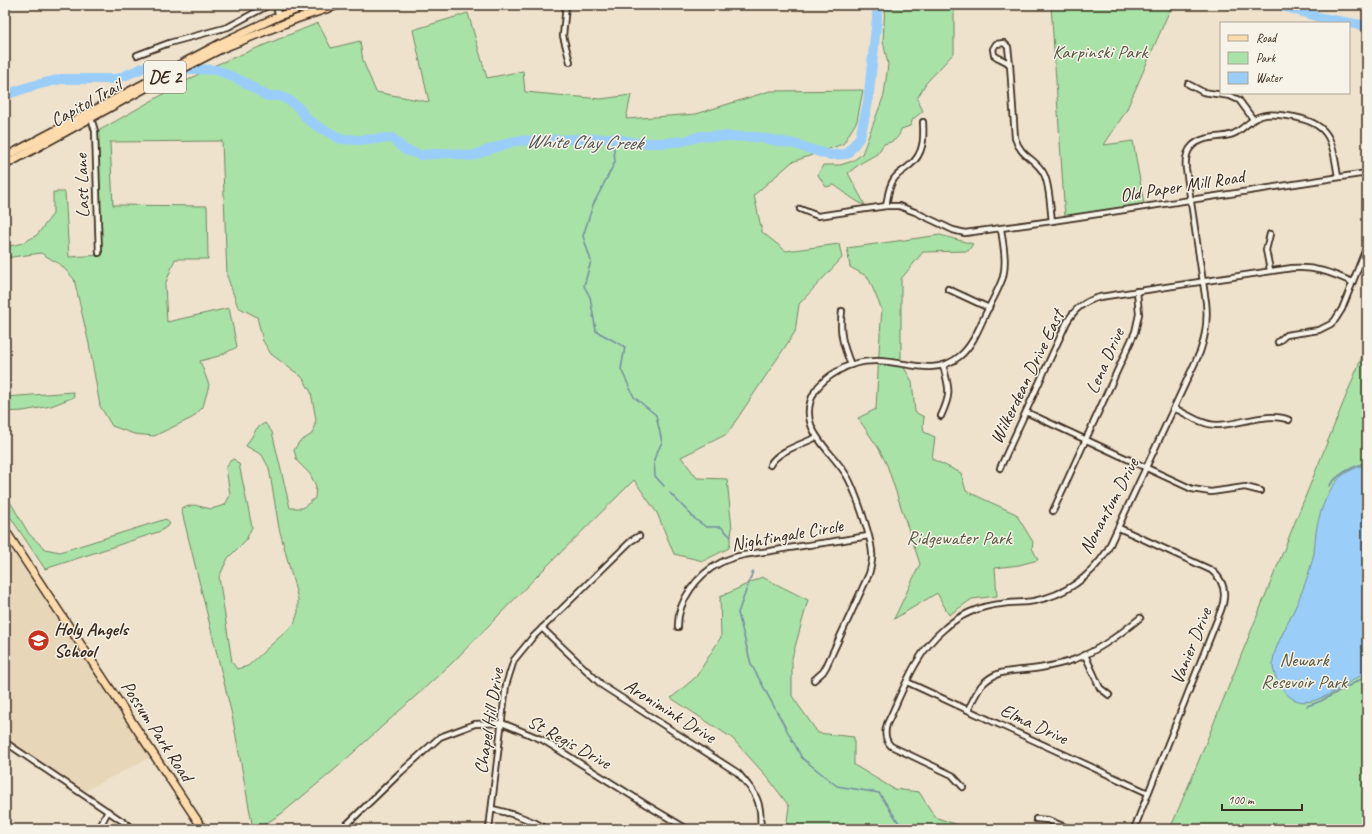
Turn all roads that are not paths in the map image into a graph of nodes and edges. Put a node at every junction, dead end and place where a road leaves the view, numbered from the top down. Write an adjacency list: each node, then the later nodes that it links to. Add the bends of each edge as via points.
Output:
1 (269, 5): 8 (street, via 228,27 169,43)
2 (275, 5): 6 (street)
3 (309, 5): 6 (main road, Capitol Trail / DE 2)
4 (338, 5): 7 (main road, Capitol Trail / DE 2)
5 (566, 5): 9 (street, via 563,36)
6 (279, 16): 7 (main road, Capitol Trail / DE 2)
7 (222, 45): 12 (main road, Capitol Trail / DE 2)
8 (137, 55)
9 (570, 62)
10 (1010, 65): 10 (street, via 1007,45 1002,42 996,44 993,49 994,55); 23 (street, via 1015,138 1019,149 1044,174)
11 (1188, 84): 14 (street, via 1203,92 1239,100)
12 (106, 107): 13 (main road, Capitol Trail / DE 2); 16 (main road, Capitol Trail / DE 2)
13 (91, 118): 17 (main road, Capitol Trail / DE 2); 27 (street, Last Lane, via 95,132)
14 (1253, 119): 19 (street, via 1272,114 1305,119 1317,125 1326,133 1332,144); 20 (street, Nonantum Drive, via 1230,135 1206,139 1191,148 1186,158)
15 (923, 122): 21 (street, via 924,138 920,153 912,164 894,179)
16 (5, 156)
17 (5, 165)
18 (1367, 173): 19 (street, Old Paper Mill Road)
19 (1338, 177): 20 (street, Old Paper Mill Road)
20 (1190, 200): 23 (street, Old Paper Mill Road); 29 (street, Nonantum Drive)
21 (886, 206): 22 (street, Old Paper Mill Road, via 818,216); 24 (street, Old Paper Mill Road, via 900,206 959,232)
22 (800, 209)
23 (1052, 221): 24 (street, Old Paper Mill Road)
24 (1001, 229): 33 (street, via 1005,259 1003,275)
25 (1270, 234): 28 (street, via 1266,250)
26 (1367, 246): 30 (street)
27 (99, 253)
28 (1270, 270): 29 (street, Wilkerdean Drive East); 30 (street, Wilkerdean Drive East, via 1312,268 1330,272)
29 (1203, 281): 32 (street, Wilkerdean Drive East); 38 (street, Nonantum Drive, via 1207,312 1205,336)
30 (1352, 282): 35 (street, via 1339,316 1331,324 1319,330 1286,335)
31 (948, 289): 33 (street)
32 (1137, 291): 39 (street, Wilkerdean Drive East, via 1093,299 1075,310 1067,322); 43 (street, Lena Drive, via 1137,326)
33 (988, 308): 37 (street, via 976,336 967,349 956,360)
34 (842, 311): 36 (street, via 841,338)
35 (1278, 342)
36 (850, 365): 37 (street, via 876,360 923,367); 42 (street, via 821,384 812,398 809,419)
37 (943, 365): 40 (street, via 949,393)
38 (1174, 408): 41 (street, via 1216,425 1276,416); 46 (street, Nonantum Drive)
39 (1026, 412): 43 (street); 45 (street, Wilkerdean Drive East)
40 (941, 416)
41 (1290, 420)
42 (817, 437): 44 (street, via 779,455); 52 (street, via 848,478)
43 (1086, 440): 46 (street); 48 (street, Lena Drive)
44 (770, 465)
45 (1000, 468)
46 (1146, 468): 47 (street, via 1199,491 1211,492 1246,487); 49 (street, Nonantum Drive)
47 (1261, 491)
48 (1053, 511)
49 (1119, 528): 58 (street, Nonantum Drive, via 1102,559 1086,576 1069,588 1042,599 986,606 967,613 951,623 923,650); 64 (street, Vanier Drive, via 1211,570 1222,582 1224,592 1224,604)
50 (5, 530): 70 (main road, Possum Park Road)
51 (639, 536): 55 (street, Chapel Hill Drive)
52 (868, 536): 54 (street, Nightingale Circle, via 747,555 720,563 707,572 691,590 681,606); 57 (street, via 872,560 869,574 823,672)
53 (1140, 618): 56 (street, via 1118,635)
54 (678, 627)
55 (542, 628): 61 (street, Chapel Hill Drive, via 514,660 506,685); 75 (street, Aronimink Drive, via 603,686 738,773 753,790 759,804)
56 (1084, 655): 59 (street, via 1100,688); 60 (street, via 1052,666 997,673 981,686)
57 (814, 680)
58 (907, 682): 60 (street, Elma Drive); 63 (street, Nonantum Drive, via 886,728 888,743 894,749 952,775)
59 (1109, 695)
60 (968, 710): 64 (street, Elma Drive)
61 (502, 723): 65 (street, Chapel Hill Drive); 71 (street, St Regis Drive, via 475,724 440,737); 74 (street, St Regis Drive, via 543,740)
62 (5, 742): 66 (street)
63 (963, 787)
64 (1148, 792): 77 (street, Vanier Drive)
65 (492, 809): 72 (street, Chapel Hill Drive); 73 (street, via 519,815)
66 (108, 811): 68 (street); 69 (street)
67 (1036, 819): 76 (street, via 1048,820)
68 (99, 829)
69 (134, 829)
70 (204, 829)
71 (342, 829)
72 (489, 829)
73 (547, 829)
74 (687, 829)
75 (760, 829)
76 (1070, 829)
77 (1134, 829)

